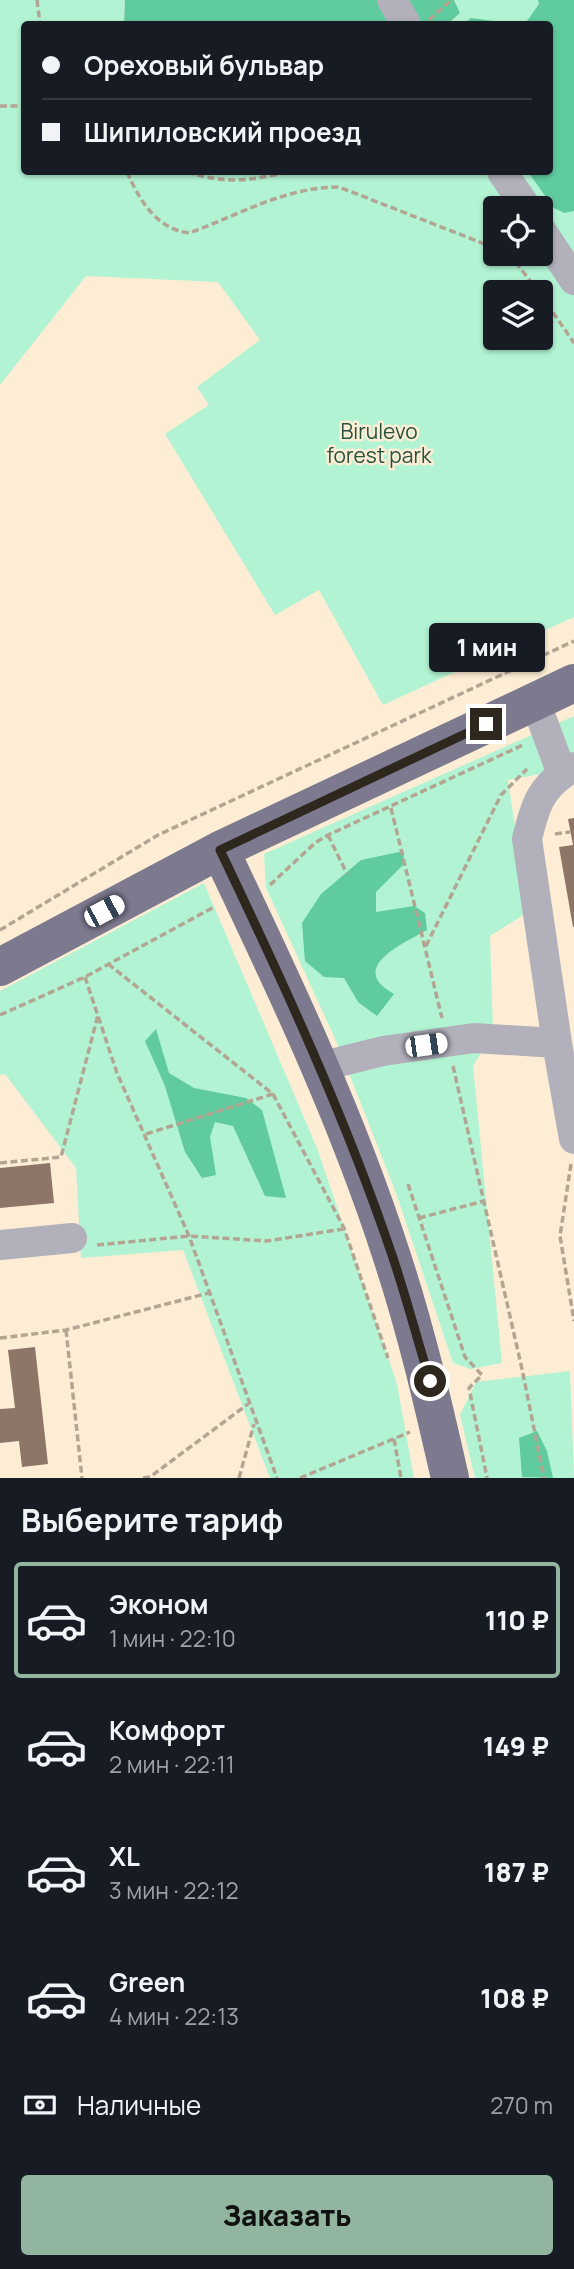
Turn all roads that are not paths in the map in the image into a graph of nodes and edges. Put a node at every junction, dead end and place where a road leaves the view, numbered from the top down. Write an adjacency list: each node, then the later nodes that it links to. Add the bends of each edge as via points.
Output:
1 (392, 0): 2 (lane)
2 (404, 21)
3 (504, 175): 4 (lane)
4 (519, 196)
5 (553, 248): 6 (lane)
6 (574, 280)
7 (574, 683): 8 (main road)
8 (544, 726): 9 (lane); 10 (main road)
9 (568, 770): 12 (lane, via 550,782 533,813 527,839)
10 (220, 850): 11 (main road); 13 (main road)
11 (0, 967)
12 (556, 1043): 13 (lane, via 474,1038 383,1051); 14 (lane)
13 (319, 1067): 17 (main road, via 392,1255 430,1381)
14 (573, 1146)
15 (81, 1242): 16 (lane)
16 (0, 1245)
17 (450, 1478)

